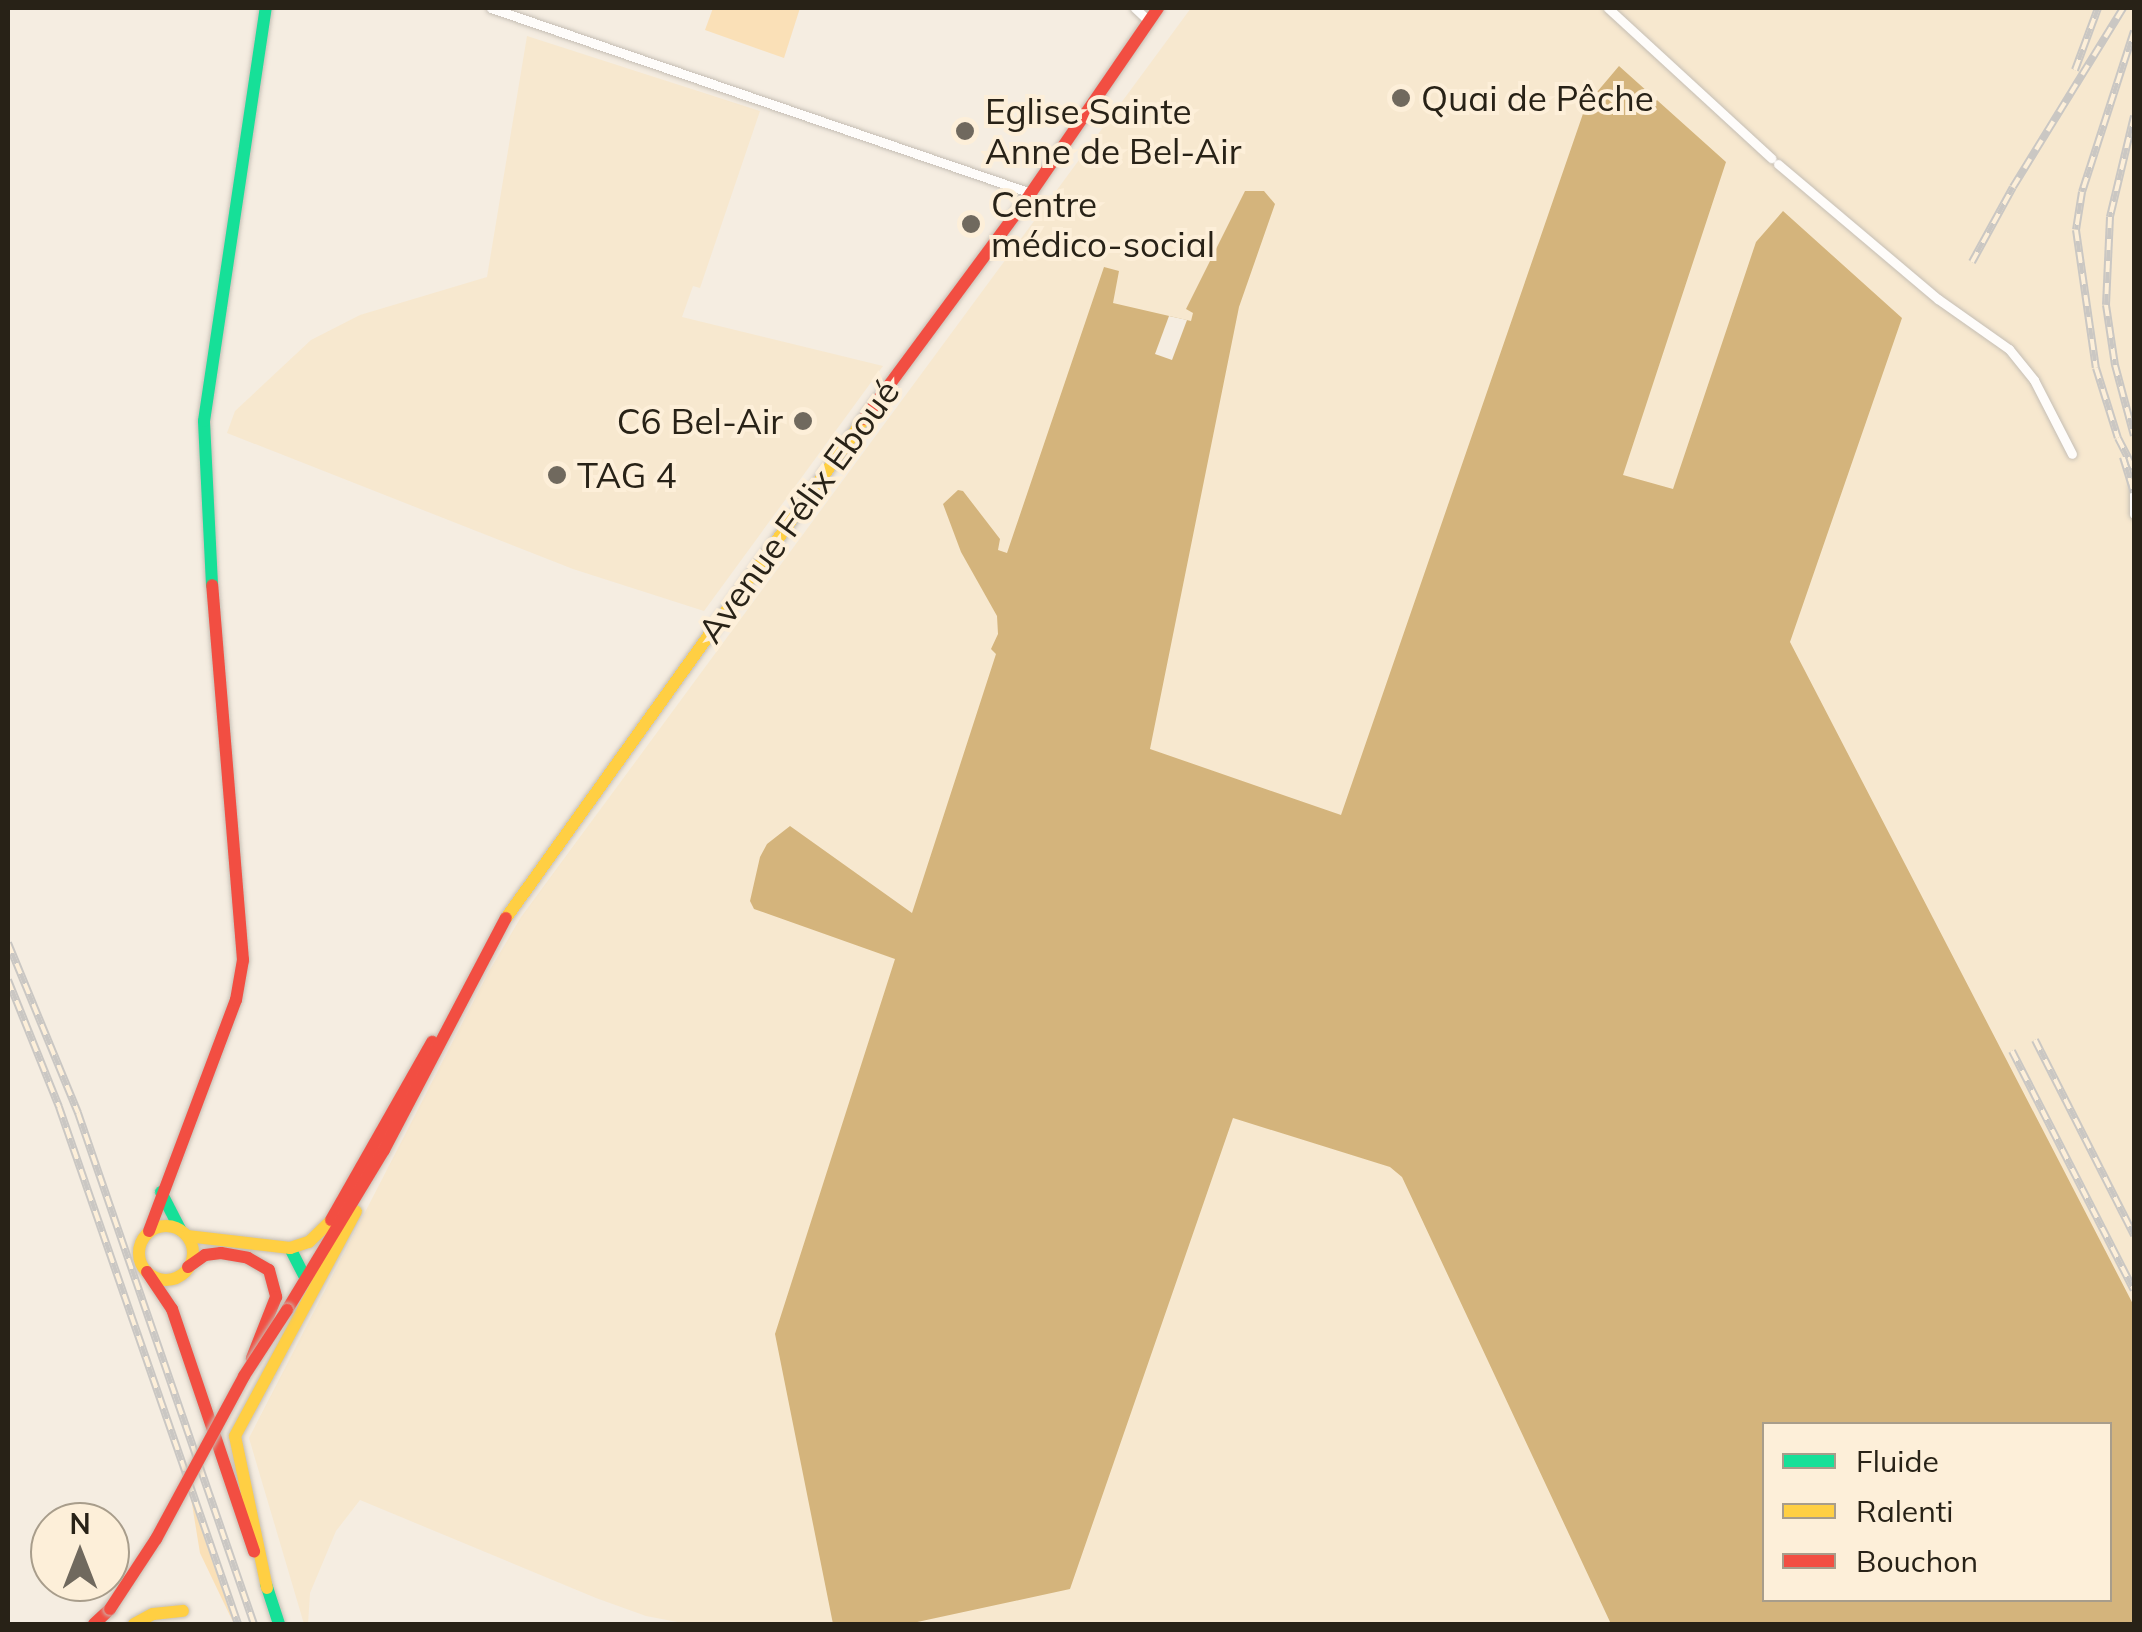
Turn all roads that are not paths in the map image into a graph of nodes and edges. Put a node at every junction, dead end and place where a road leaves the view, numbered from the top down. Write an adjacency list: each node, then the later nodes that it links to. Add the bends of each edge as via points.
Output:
1 (266, 8): 13 (street, via 204,421 204,492 243,960 236,1000)
2 (491, 8): 7 (street)
3 (1135, 8): 6 (street)
4 (1158, 8): 6 (street, Avenue Félix Eboué)
5 (1608, 8): 8 (street, via 1774,161 1938,300 2009,350 2034,380)
6 (1148, 20): 7 (street, Avenue Félix Eboué)
7 (1031, 193): 11 (street, Avenue Félix Eboué, via 506,918)
8 (2072, 454)
9 (2134, 484): 10 (street)
10 (2134, 514)
11 (448, 1021): 12 (street, Avenue Félix Eboué); 14 (street, Avenue Félix Eboué)
12 (384, 1150): 19 (street, Avenue Félix Eboué); 24 (street)
13 (161, 1192): 15 (street); 16 (street)
14 (331, 1221): 17 (street, via 309,1242); 19 (street, Avenue Félix Eboué)
15 (149, 1231): 16 (street, via 165,1226); 21 (street, via 139,1251)
16 (183, 1232): 17 (street); 20 (street, via 193,1254)
17 (288, 1247): 18 (street); 19 (street)
18 (269, 1270): 20 (street, via 221,1253 205,1255); 23 (street)
19 (308, 1270): 23 (street, Avenue Félix Eboué)
20 (185, 1271): 21 (street, via 164,1280); 22 (street)
21 (147, 1272): 22 (street)
22 (172, 1309): 25 (street)
23 (280, 1310): 28 (street, Avenue Félix Eboué, bridge, via 156,1538)
24 (235, 1436): 25 (street); 26 (street)
25 (216, 1446): 26 (street)
26 (267, 1588): 30 (street)
27 (183, 1618): 29 (street, via 153,1614)
28 (97, 1624)
29 (134, 1624)
30 (279, 1624)

